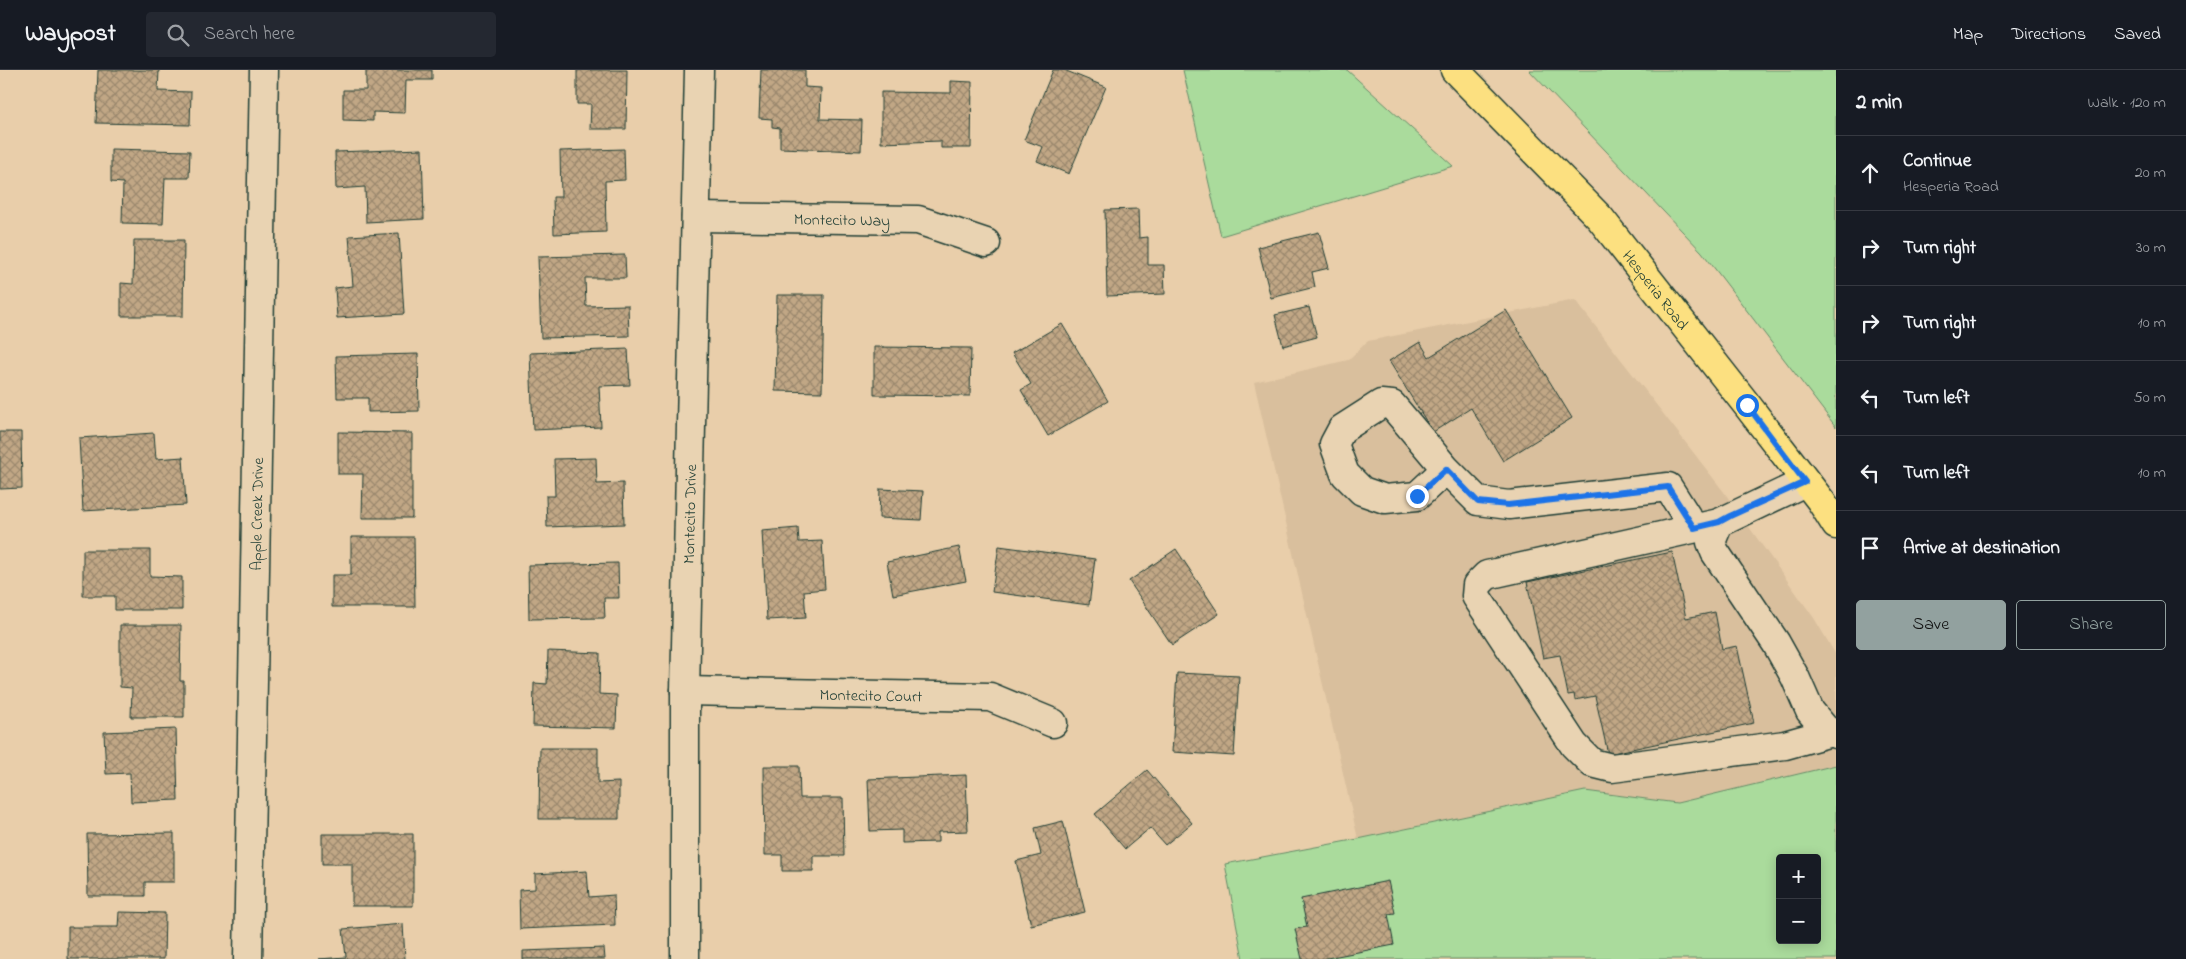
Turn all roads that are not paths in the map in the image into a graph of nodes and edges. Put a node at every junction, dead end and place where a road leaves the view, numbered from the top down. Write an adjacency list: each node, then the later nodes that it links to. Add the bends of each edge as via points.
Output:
1 (264, 70): 13 (street, Apple Creek Drive)
2 (699, 70): 4 (street, Montecito Drive)
3 (1455, 70): 7 (main road, Hesperia Road, via 1600,218)
4 (696, 217): 5 (street, Montecito Way, via 918,220); 10 (street, Montecito Drive)
5 (986, 243)
6 (1446, 469): 9 (street, via 1478,502 1508,505 1668,487)
7 (1821, 494): 8 (main road, Hesperia Road); 9 (street, via 1730,516)
8 (1836, 525)
9 (1706, 526): 12 (street, via 1715,552 1776,643 1810,711 1826,730); 12 (street, via 1487,575 1477,585 1476,596 1574,745 1592,763 1612,768 1785,745)
10 (686, 690): 11 (street, Montecito Court, via 990,697); 14 (street, Montecito Drive)
11 (1053, 723)
12 (1833, 733)
13 (248, 959)
14 (685, 959)

